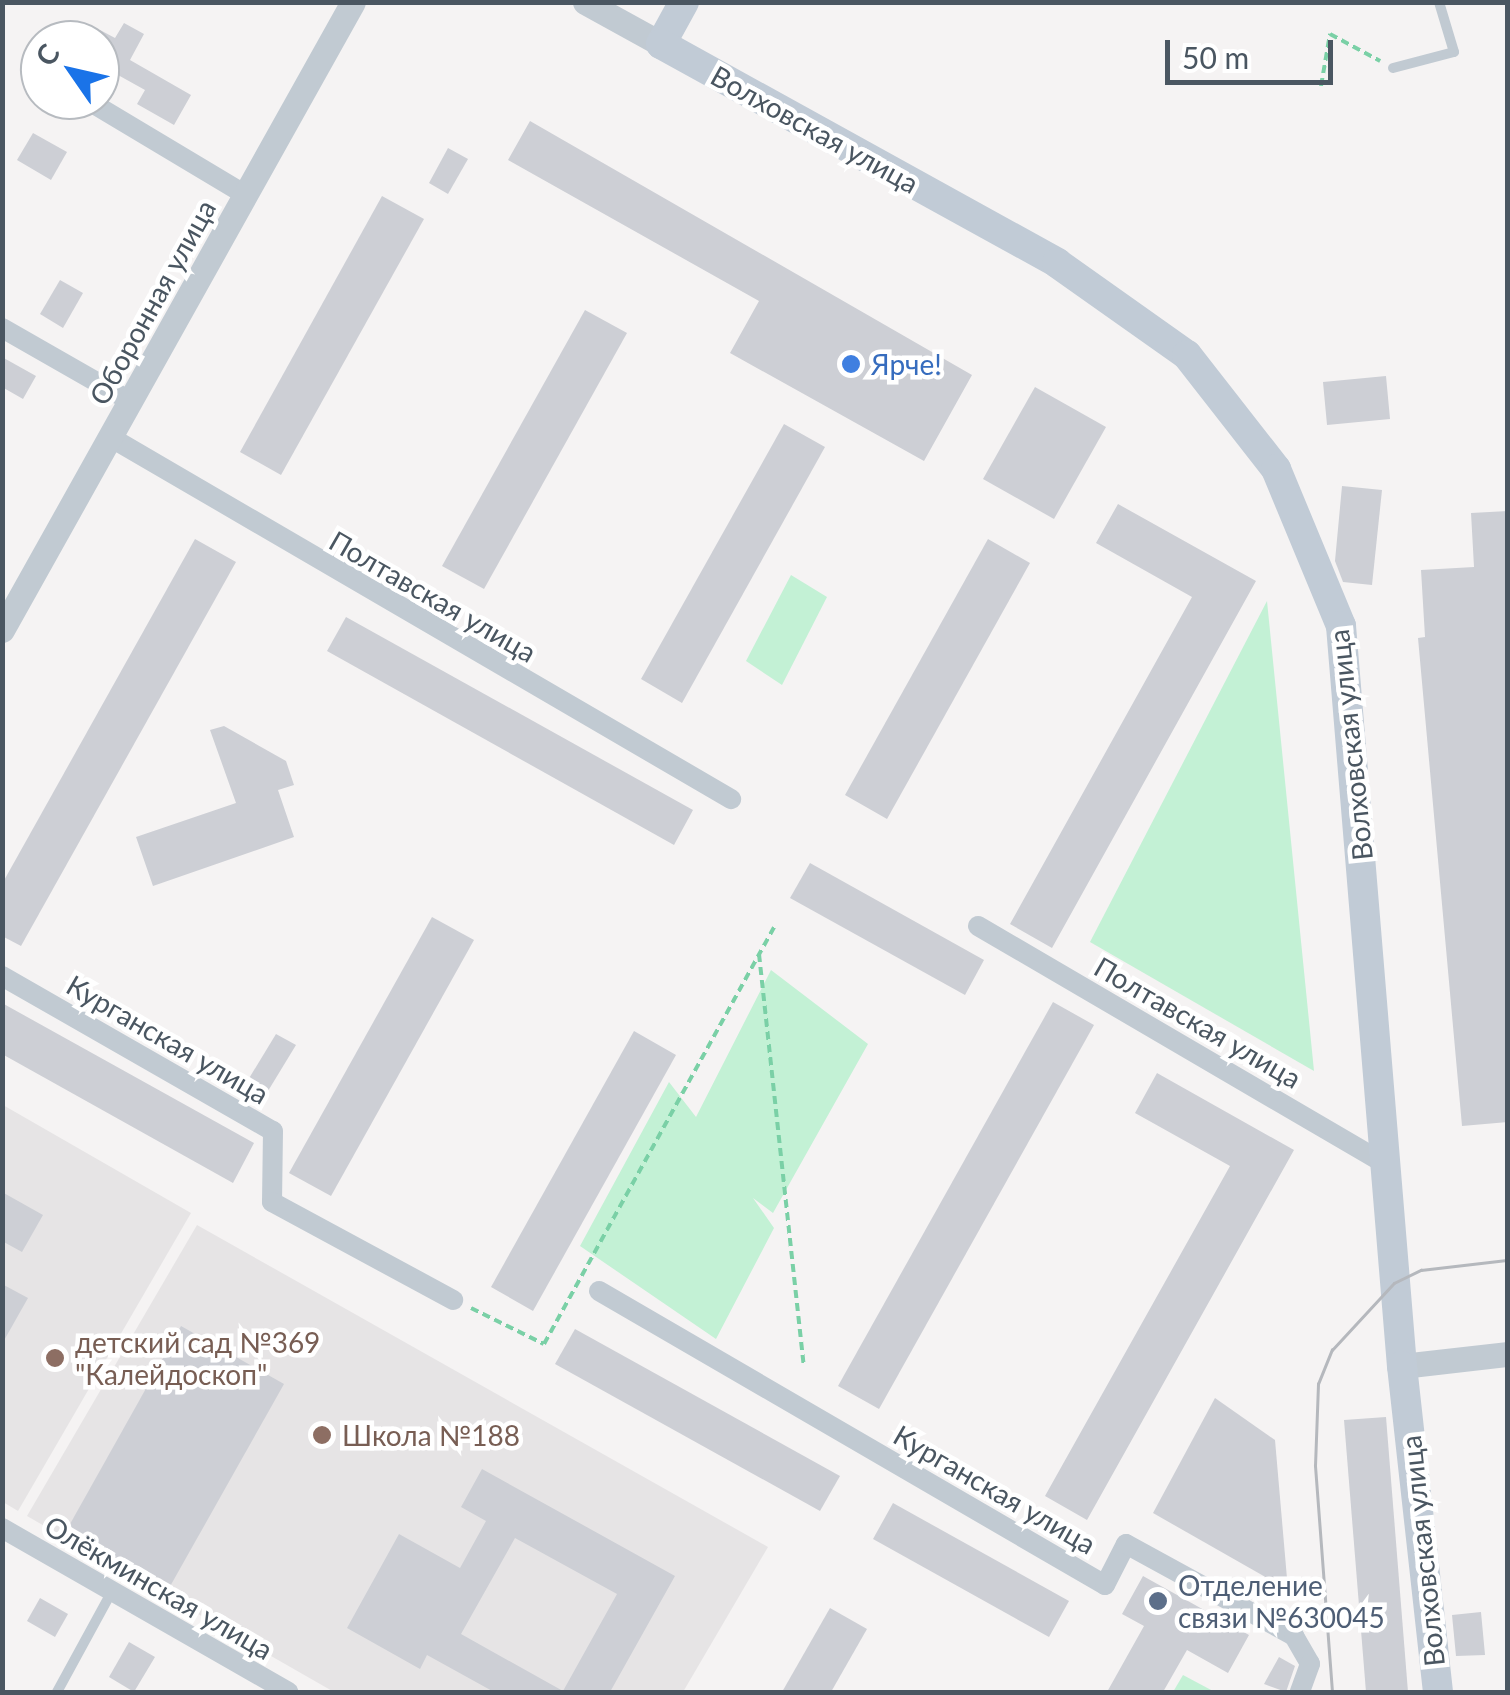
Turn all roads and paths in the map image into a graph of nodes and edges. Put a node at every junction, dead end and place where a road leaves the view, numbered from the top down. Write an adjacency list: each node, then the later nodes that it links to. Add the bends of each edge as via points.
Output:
1 (353, 2): 9 (street, Оборонная улица)
2 (585, 2): 5 (street, Волховская улица)
3 (684, 2): 5 (main road)
4 (1439, 2): 6 (lane, via 1454,52)
5 (661, 44): 20 (main road, Волховская улица, via 1057,263 1187,354 1276,468 1342,626)
6 (1393, 68): 7 (path, via 1330,34)
7 (1321, 86)
8 (120, 120): 9 (street)
9 (246, 195): 11 (street, Оборонная улица)
10 (2, 328): 11 (street)
11 (130, 402): 12 (street, Оборонная улица)
12 (110, 437): 13 (street, Оборонная улица); 15 (street, Полтавская улица)
13 (12, 592): 14 (street, Оборонная улица)
14 (2, 630)
15 (731, 799)
16 (774, 926): 18 (path)
17 (978, 926): 20 (street, Полтавская улица)
18 (759, 952): 22 (path, via 544,1344); 24 (path)
19 (2, 976): 22 (street, Курганская улица, via 273,1131 272,1202)
20 (1390, 1166): 25 (main road, Волховская улица)
21 (598, 1291): 30 (street, Курганская улица, via 1105,1585 1126,1544 1294,1636 1310,1664)
22 (454, 1300)
23 (1508, 1354): 25 (street)
24 (804, 1366)
25 (1402, 1366): 31 (main road, Волховская улица)
26 (2, 1528): 27 (street, Олёкминская улица)
27 (112, 1591): 28 (lane); 29 (street, Олёкминская улица)
28 (57, 1692)
29 (288, 1692)
30 (1300, 1692)
31 (1438, 1692)

